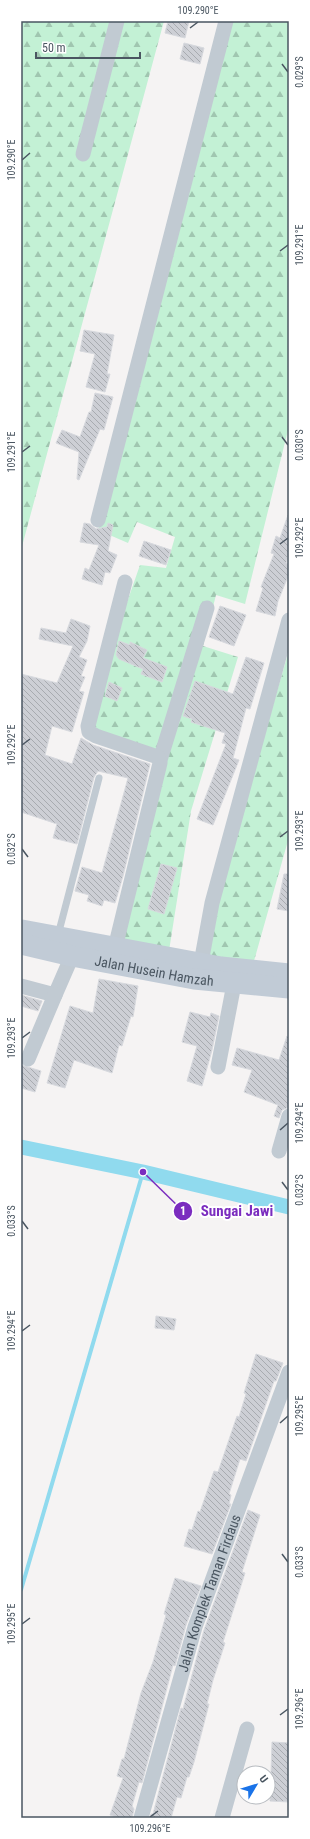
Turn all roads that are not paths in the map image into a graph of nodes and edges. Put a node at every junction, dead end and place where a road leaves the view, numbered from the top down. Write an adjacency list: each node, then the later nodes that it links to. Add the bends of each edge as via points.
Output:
1 (117, 21): 3 (street)
2 (226, 21): 4 (street)
3 (83, 154)
4 (98, 520)
5 (125, 582): 8 (street, via 88,726 89,732 158,756)
6 (207, 608): 8 (street)
7 (289, 620): 15 (street, via 212,903)
8 (160, 760): 14 (street)
9 (99, 778): 11 (lane)
10 (21, 930): 11 (street, Jalan Husein Hamzah)
11 (57, 937): 14 (street, Jalan Husein Hamzah)
12 (21, 944): 13 (street, Jalan Husein Hamzah)
13 (72, 956): 14 (street, Jalan Husein Hamzah); 20 (street)
14 (114, 956): 15 (street, Jalan Husein Hamzah); 17 (street, Jalan Husein Hamzah, via 194,979)
15 (201, 963): 16 (street, Jalan Husein Hamzah)
16 (289, 974)
17 (234, 984): 19 (street, Jalan Husein Hamzah); 22 (street)
18 (21, 986): 20 (street)
19 (289, 988)
20 (55, 995): 21 (street)
21 (28, 1059)
22 (218, 1067)
23 (289, 1116): 24 (street)
24 (279, 1151)
25 (289, 1372): 27 (street, Jalan Komplek Taman Firdaus, via 195,1627)
26 (247, 1729): 28 (street)
27 (141, 1818)
28 (222, 1818)

